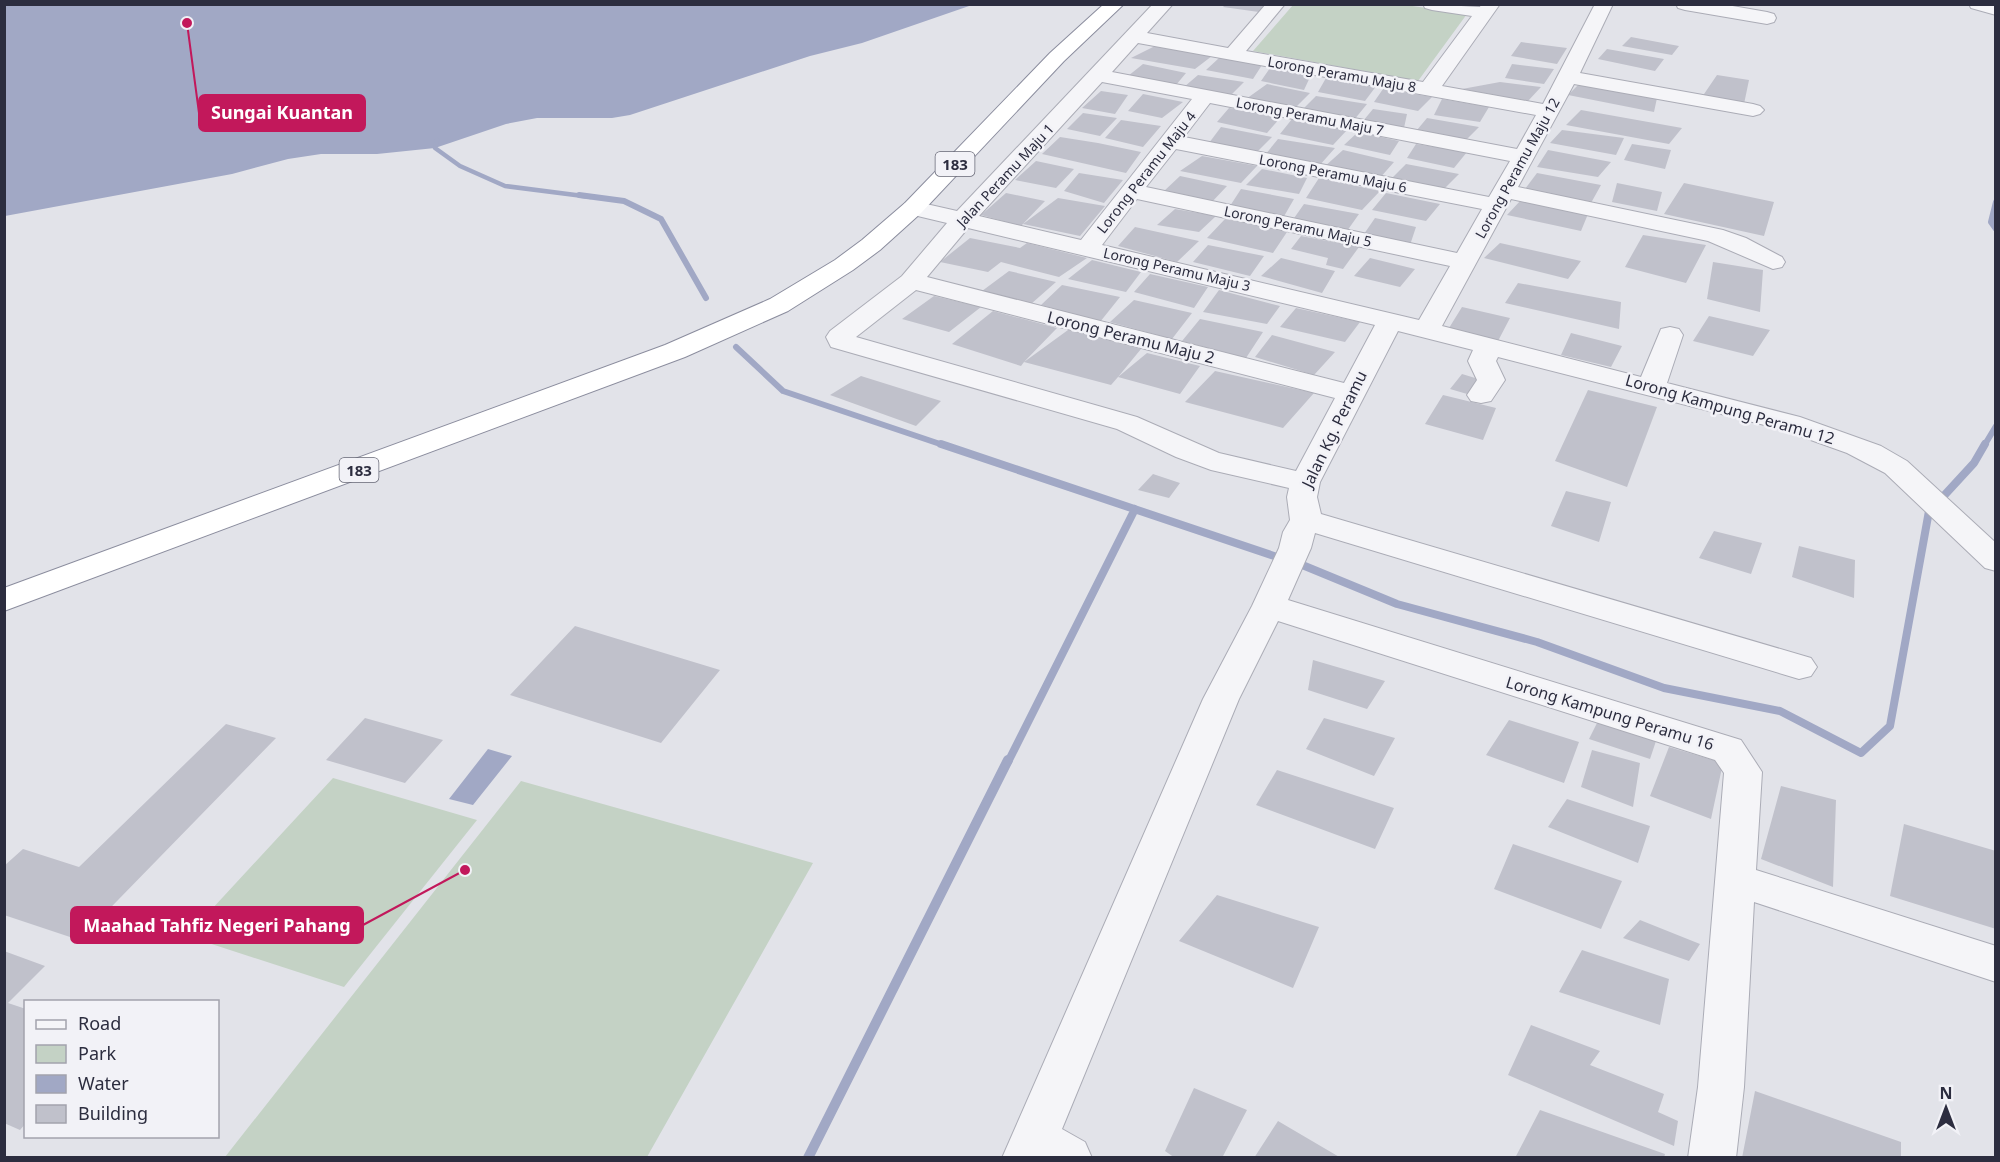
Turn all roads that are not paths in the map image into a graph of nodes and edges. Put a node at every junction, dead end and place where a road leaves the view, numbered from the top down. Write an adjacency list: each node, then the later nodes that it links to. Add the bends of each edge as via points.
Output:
1 (1115, 4): 24 (highway, 183, via 1057,57)
2 (1164, 4): 12 (street, Jalan Peramu Maju 1)
3 (1276, 4): 13 (street)
4 (1432, 4): 8 (street)
5 (1604, 4): 15 (street, Lorong Peramu Maju 12)
6 (1685, 4): 10 (street)
7 (1978, 4): 9 (street)
8 (1488, 9): 16 (street)
9 (1995, 10)
10 (1767, 18)
11 (1062, 23): 30 (highway, 183, via 888,203)
12 (1135, 37): 13 (street, Lorong Peramu Maju 8); 14 (street, Jalan Peramu Maju 1)
13 (1233, 54): 16 (street, Lorong Peramu Maju 8)
14 (1097, 75): 17 (street, Lorong Peramu Maju 7); 25 (street, Jalan Peramu Maju 1)
15 (1568, 77): 18 (street); 19 (street, Lorong Peramu Maju 12)
16 (1429, 89): 19 (street, Lorong Peramu Maju 8)
17 (1205, 96): 20 (street, Lorong Peramu Maju 4); 21 (street, Lorong Peramu Maju 7)
18 (1753, 110)
19 (1548, 111): 21 (street, Lorong Peramu Maju 12)
20 (1170, 141): 22 (street, Lorong Peramu Maju 4); 23 (street, Lorong Peramu Maju 6)
21 (1523, 157): 23 (street, Lorong Peramu Maju 12)
22 (1132, 191): 26 (street, Lorong Peramu Maju 4); 27 (street, Lorong Peramu Maju 5)
23 (1500, 198): 27 (street, Lorong Peramu Maju 12); 28 (street, Lorong Peramu Maju 6, via 1714,235)
24 (913, 208): 25 (street, Lorong Peramu Maju 3); 30 (highway, 183, via 844,265)
25 (963, 219): 26 (street, Lorong Peramu Maju 3); 29 (street, Jalan Peramu Maju 1)
26 (1088, 247): 31 (street, Lorong Peramu Maju 3)
27 (1464, 262): 32 (street, Lorong Peramu Maju 12)
28 (1773, 262)
29 (911, 281): 37 (street, Lorong Peramu Maju 2); 39 (street, Jalan Peramu Maju 1, via 839,336 841,340 1149,430 1195,454 1226,464)
30 (767, 294): 33 (highway, 183)
31 (1391, 320): 32 (street, Lorong Peramu Maju 3); 37 (street, Jalan Kg. Peramu)
32 (1427, 329): 35 (street, Lorong Kampung Peramu 12)
33 (701, 331): 42 (highway, 183); 43 (highway, 183, via 373,465)
34 (1670, 335): 36 (street)
35 (1489, 345): 36 (street, Lorong Kampung Peramu 12); 38 (street, via 1482,360 1491,380)
36 (1652, 386): 40 (street, Lorong Kampung Peramu 12, via 1790,423 1865,449 1896,468)
37 (1350, 393): 39 (street, Jalan Kg. Peramu)
38 (1481, 395)
39 (1305, 482): 41 (street, Jalan Kg. Peramu)
40 (1995, 561)
41 (1288, 562): 44 (street); 45 (street, Lorong Kampung Peramu 16, via 1728,750 1743,772); 47 (street, via 1221,699)
42 (4, 578)
43 (4, 600)
44 (1799, 667)
45 (1735, 879): 46 (street); 48 (street, Lorong Kampung Peramu 16, via 1721,1087)
46 (1995, 964)
47 (1043, 1151)
48 (1712, 1158)

